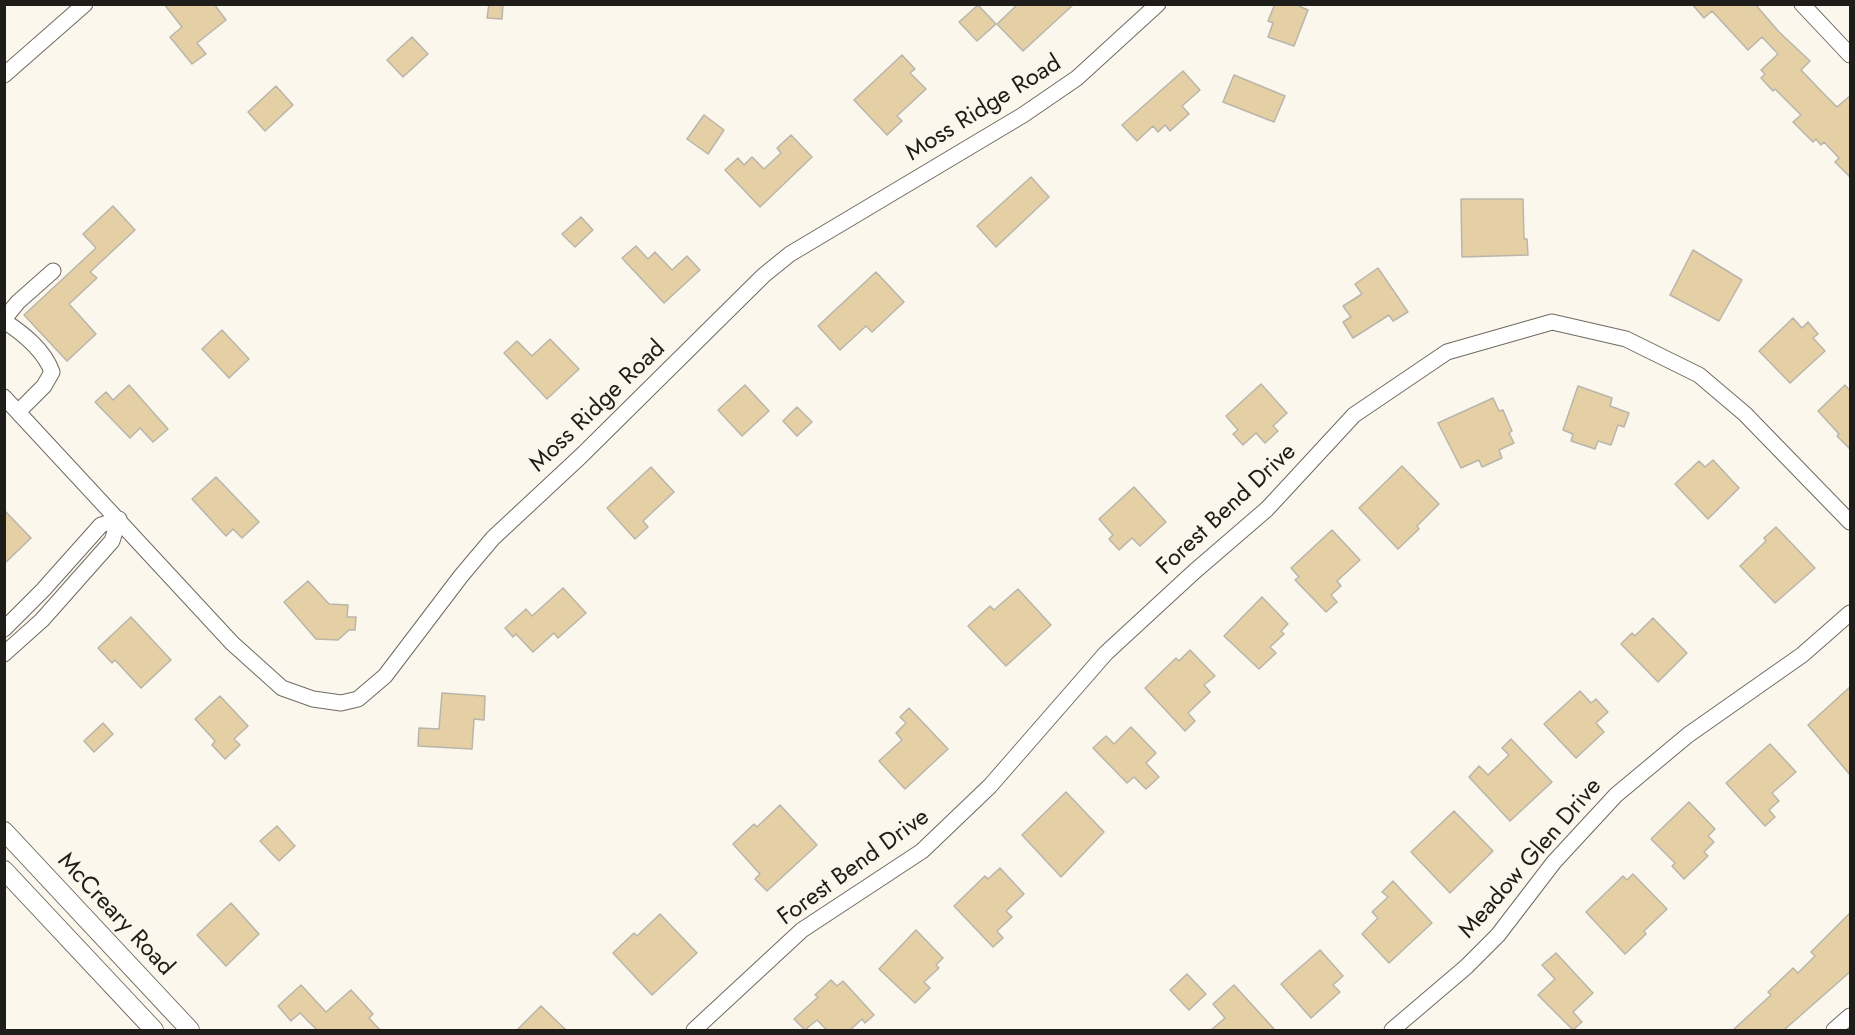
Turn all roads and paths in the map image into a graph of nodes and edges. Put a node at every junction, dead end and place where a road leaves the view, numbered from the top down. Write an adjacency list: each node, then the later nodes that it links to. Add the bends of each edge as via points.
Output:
1 (85, 4): 5 (street)
2 (1158, 4): 10 (street, Moss Ridge Road, via 1077,78 1032,109 790,254 764,274 493,538 385,675 358,699 340,703 282,688 232,643)
3 (1802, 4): 4 (street)
4 (1851, 55)
5 (4, 75)
6 (53, 271): 7 (street)
7 (4, 320): 9 (street, via 47,359 52,372)
8 (4, 397): 9 (street, Moss Ridge Road)
9 (18, 412): 10 (street, Moss Ridge Road)
10 (119, 519): 13 (street, via 101,525); 14 (street, via 112,542 42,620)
11 (1851, 522): 20 (street, Forest Bend Drive, via 1745,414 1699,375 1626,339 1552,322 1447,352 1354,415 1267,509 1106,653 990,786 922,851 802,930)
12 (1851, 613): 21 (street, Meadow Glen Drive, via 1802,655 1688,735 1616,795 1554,862 1498,935)
13 (4, 629)
14 (4, 654)
15 (4, 831): 19 (main road, McCreary Road)
16 (4, 870): 18 (main road, McCreary Road)
17 (1851, 1016): 22 (street)
18 (154, 1030)
19 (190, 1030)
20 (694, 1030)
21 (1392, 1030)
22 (1834, 1030)

